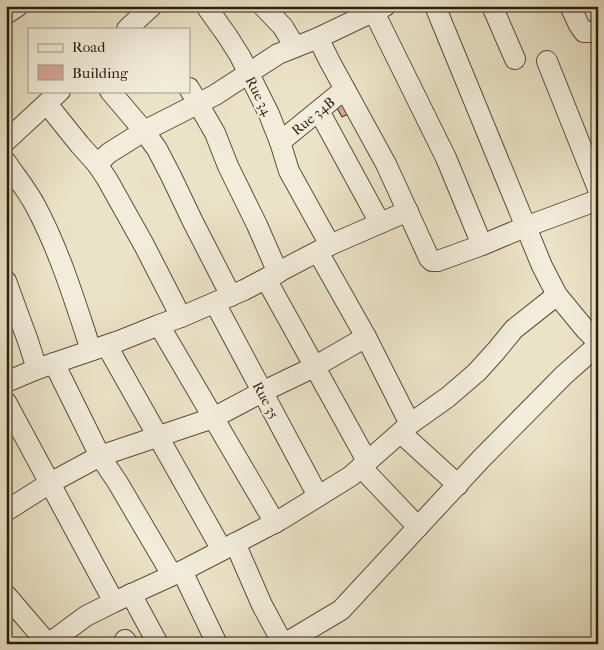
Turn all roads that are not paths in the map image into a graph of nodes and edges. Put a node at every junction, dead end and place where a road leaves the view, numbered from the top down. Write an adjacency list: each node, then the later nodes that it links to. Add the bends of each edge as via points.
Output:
1 (18, 6): 8 (street)
2 (206, 6): 14 (street, Rue 34)
3 (263, 6): 11 (street, via 283,26)
4 (435, 6): 29 (street)
5 (492, 6): 12 (street)
6 (570, 6): 9 (street, via 584,32)
7 (380, 9): 10 (street); 30 (street)
8 (6, 14)
9 (598, 30)
10 (318, 38): 11 (street); 15 (street)
11 (295, 47): 14 (street)
12 (515, 59)
13 (547, 61): 25 (street)
14 (248, 73): 17 (street, via 231,85); 22 (street, Rue 34)
15 (345, 89): 19 (street, Rue 34B); 27 (street)
16 (111, 92): 20 (street, Rue 35)
17 (194, 95): 20 (street); 32 (street, via 257,225)
18 (53, 97): 21 (street); 24 (street, via 80,145)
19 (319, 110): 22 (street, Rue 34B); 28 (street)
20 (144, 131): 24 (street); 35 (street, Rue 35, via 157,149 193,222)
21 (6, 141)
22 (280, 142): 31 (street, Rue 34)
23 (6, 162): 40 (street, via 46,226)
24 (97, 164): 36 (street)
25 (598, 189)
26 (598, 200): 29 (street)
27 (408, 211): 28 (street); 30 (street, via 432,261)
28 (380, 223): 31 (street)
29 (525, 227): 30 (street); 34 (street)
30 (482, 245)
31 (324, 248): 32 (street); 38 (street, Rue 34)
32 (272, 276): 35 (street); 42 (street)
33 (6, 281): 41 (street, via 28,341)
34 (557, 295): 39 (street); 47 (street, via 514,329 477,372)
35 (223, 299): 36 (street); 44 (street, Rue 35)
36 (181, 317): 37 (street)
37 (159, 325): 40 (street); 46 (street)
38 (366, 337): 42 (street); 47 (street, Rue 34)
39 (598, 343): 52 (street)
40 (99, 348): 41 (street); 48 (street)
41 (46, 366): 43 (street); 49 (street)
42 (314, 367): 44 (street); 50 (street)
43 (6, 382)
44 (262, 392): 46 (street); 53 (street, Rue 35)
45 (6, 402): 51 (street)
46 (213, 418): 48 (street); 55 (street)
47 (405, 429): 50 (street); 52 (street)
48 (158, 437): 49 (street); 57 (street)
49 (100, 456): 51 (street); 58 (street)
50 (364, 464): 53 (street); 56 (street)
51 (50, 483): 54 (street); 60 (street)
52 (458, 485): 56 (street)
53 (318, 496): 55 (street)
54 (6, 511)
55 (275, 523): 57 (street)
56 (418, 527): 64 (street, via 341,610)
57 (229, 546): 58 (street); 64 (street)
58 (177, 573): 60 (street); 63 (street)
59 (6, 595): 61 (street)
60 (122, 598): 61 (street, via 86,616); 62 (street)
61 (48, 644)
62 (158, 644)
63 (217, 644)
64 (284, 644)

